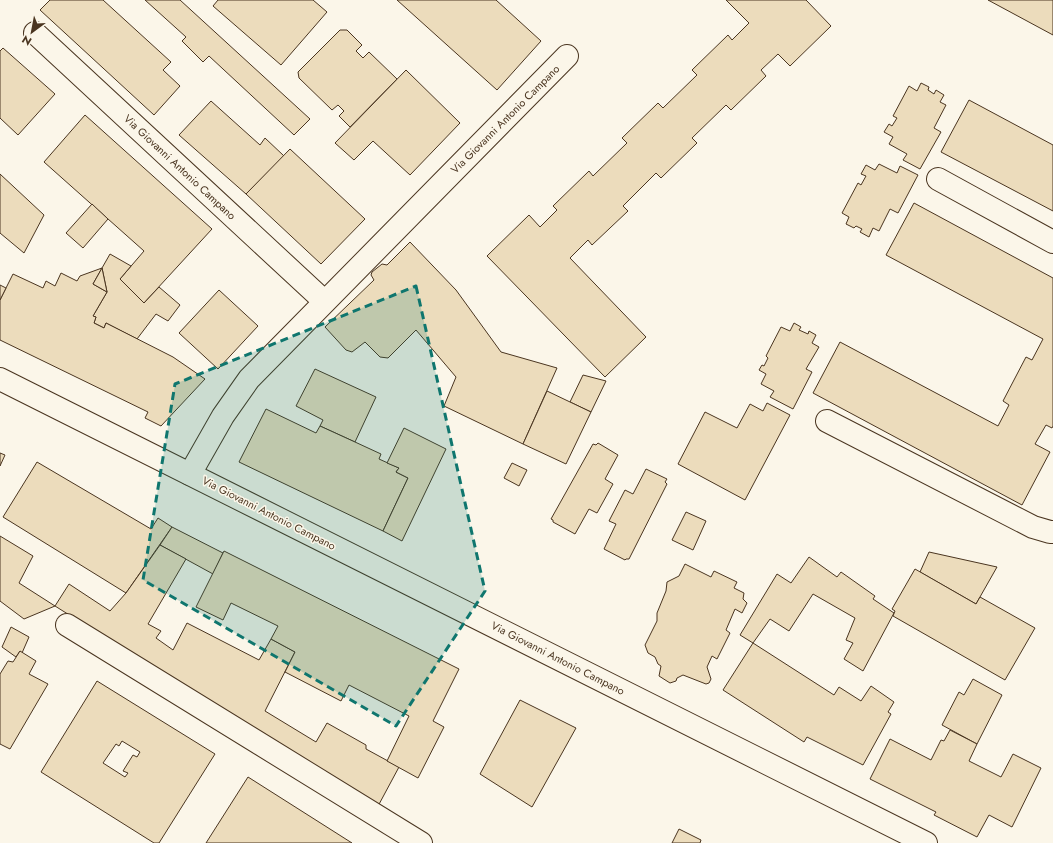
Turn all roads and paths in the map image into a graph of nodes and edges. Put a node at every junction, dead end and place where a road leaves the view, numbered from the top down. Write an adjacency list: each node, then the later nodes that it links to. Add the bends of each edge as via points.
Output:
1 (35, 33): 5 (main road, Via Giovanni Antonio Campano)
2 (567, 56): 5 (main road, Via Giovanni Antonio Campano)
3 (938, 179): 4 (main road)
4 (1053, 242)
5 (324, 301): 8 (main road, Via Giovanni Antonio Campano, via 249,379 223,416)
6 (0, 379): 8 (main road, Via Giovanni Antonio Campano)
7 (827, 421): 9 (main road, via 1033,527)
8 (190, 474): 11 (main road, Via Giovanni Antonio Campano)
9 (1053, 532)
10 (67, 625): 12 (main road)
11 (916, 841)
12 (421, 843)

